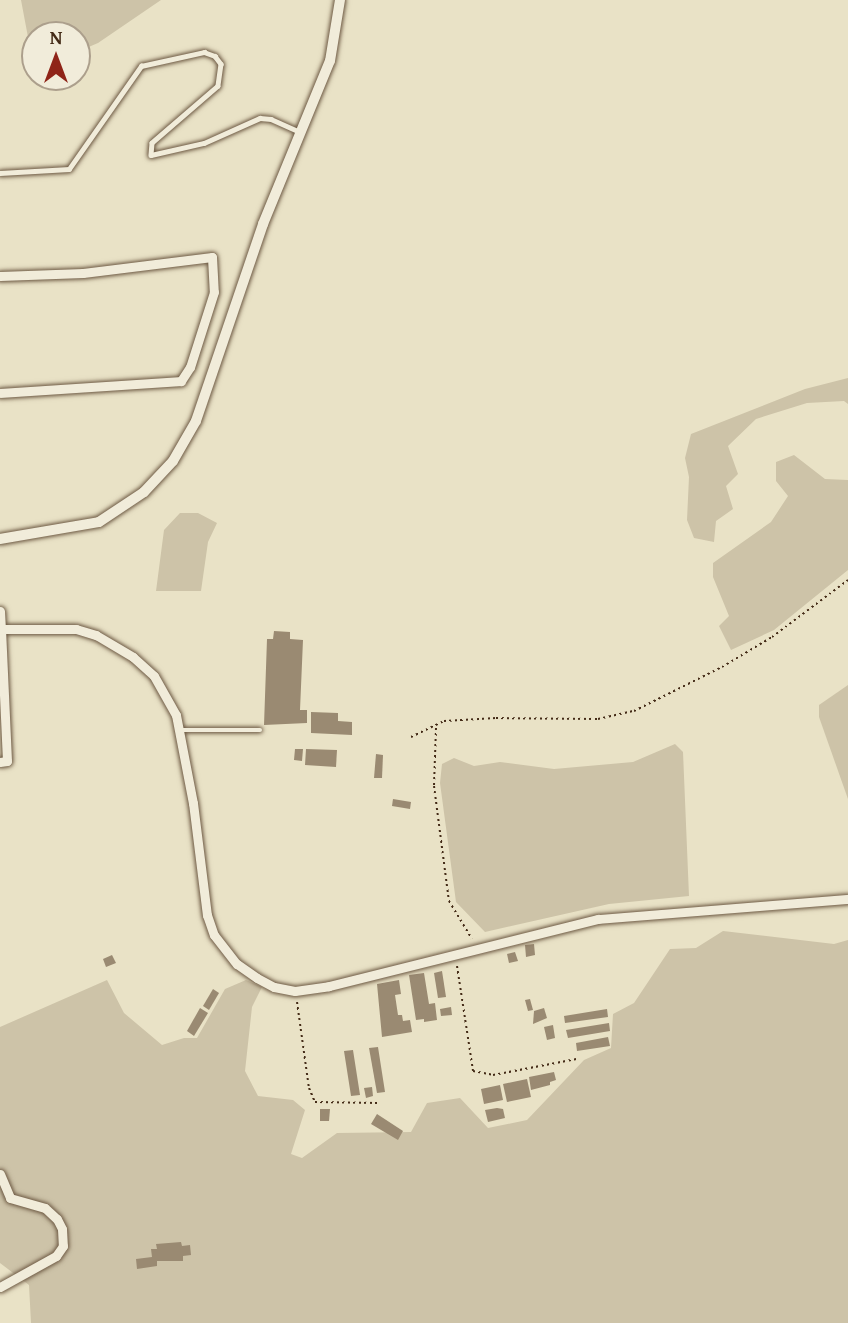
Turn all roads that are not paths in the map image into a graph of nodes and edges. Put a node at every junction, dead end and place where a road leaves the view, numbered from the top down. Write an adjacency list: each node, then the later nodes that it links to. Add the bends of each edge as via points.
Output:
1 (340, 0): 2 (street, via 330,61)
2 (300, 132): 3 (lane, via 271,118 260,118 204,143 151,155 152,143 218,86 221,64 215,55 204,52 141,66 69,169); 6 (street, via 263,224 196,421 173,461 144,492 99,522)
3 (0, 173)
4 (0, 276): 5 (street, via 83,273 212,257 214,292 190,367 181,381)
5 (0, 393)
6 (0, 539)
7 (0, 611): 8 (street)
8 (1, 629): 9 (street, via 54,627 96,635 154,676); 11 (street, via 7,761)
9 (180, 730): 10 (lane); 12 (street, via 207,915 214,935 237,964 274,987 295,991 329,986 598,919)
10 (260, 730)
11 (0, 762)
12 (848, 898)
13 (0, 1174): 14 (street, via 10,1198 46,1208 57,1219 63,1245 56,1256)
14 (0, 1287)

